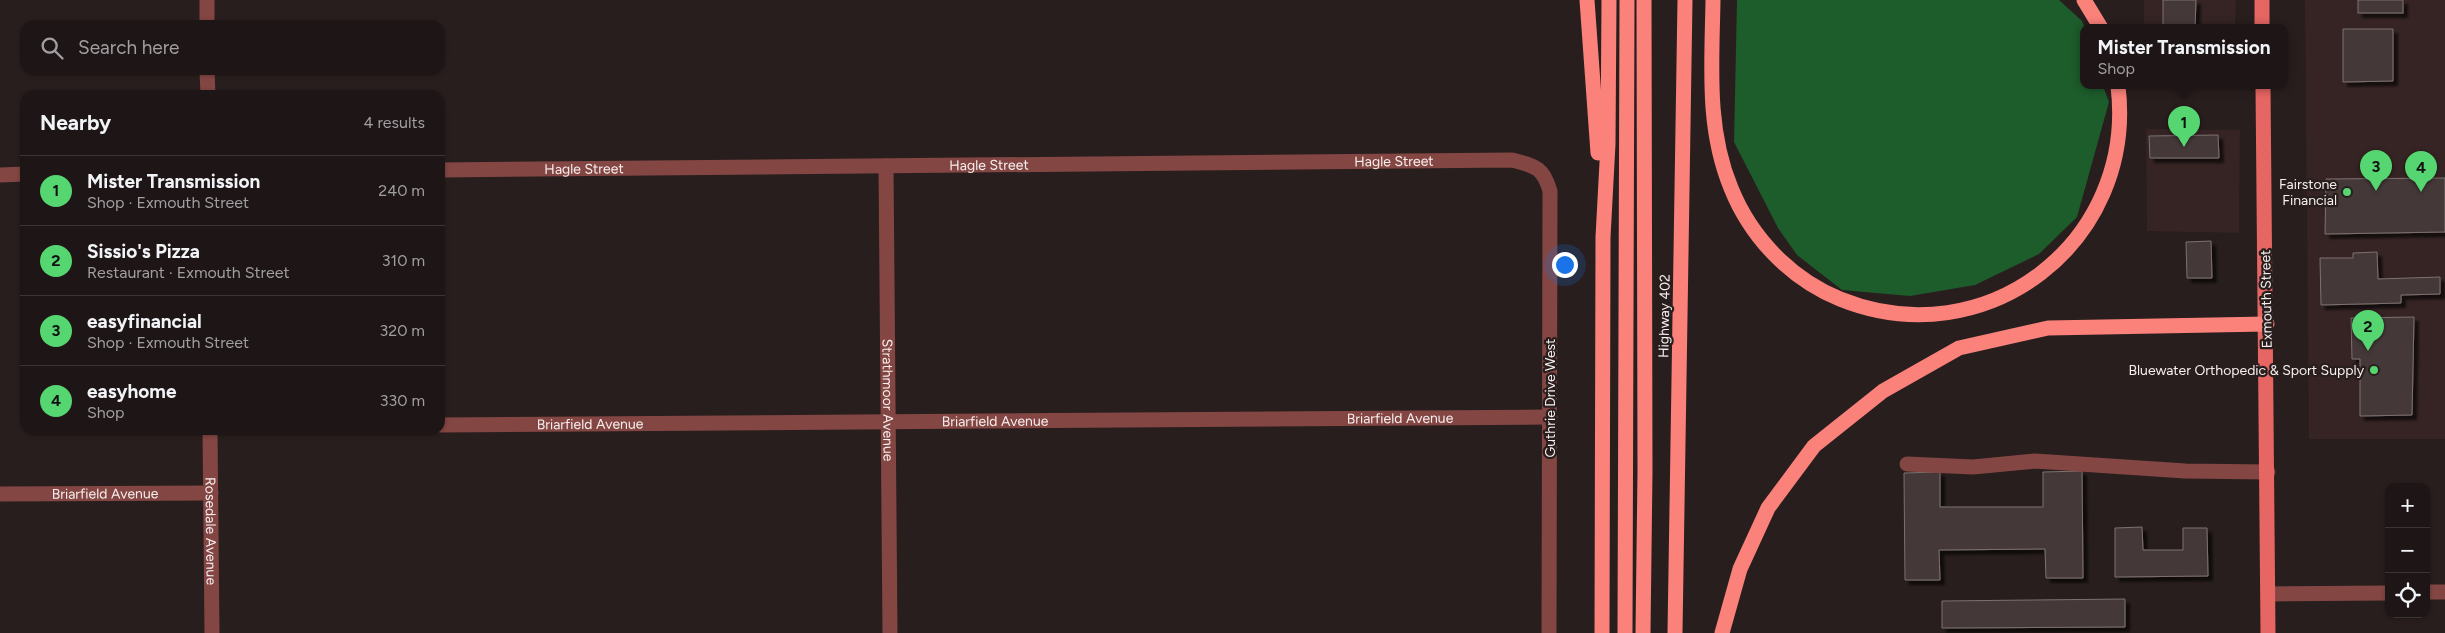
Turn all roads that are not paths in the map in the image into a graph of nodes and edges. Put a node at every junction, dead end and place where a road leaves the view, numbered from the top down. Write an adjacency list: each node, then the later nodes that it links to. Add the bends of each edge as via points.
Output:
1 (207, 0): 10 (street)
2 (1587, 0): 22 (highway)
3 (1609, 0): 22 (highway, via 1608,144)
4 (1627, 0): 40 (highway)
5 (1644, 0): 41 (highway)
6 (1685, 0): 42 (highway, Highway 402)
7 (1713, 0): 14 (highway, via 1713,116 1722,165 1731,190 1756,232 1787,267 1827,293 1874,310 1920,316 1976,307 2004,297 2051,266 2088,224 2111,171 2118,139)
8 (2084, 0): 11 (highway)
9 (2262, 0): 12 (main road)
10 (207, 20)
11 (2099, 24)
12 (2262, 24)
13 (208, 75): 16 (street)
14 (2118, 89)
15 (2263, 89): 23 (main road, Exmouth Street)
16 (208, 90)
17 (886, 166): 18 (street, Hagle Street, via 1512,160); 19 (street, Hagle Street); 25 (street, Strathmoor Avenue)
18 (1537, 166): 24 (street, Guthrie Drive West, via 1550,191)
19 (445, 170)
20 (20, 174): 21 (street)
21 (0, 175)
22 (1603, 237): 39 (highway)
23 (2267, 324): 29 (main road, Exmouth Street); 43 (highway, via 2048,328 1959,348 1884,391 1814,446 1768,508 1740,569)
24 (1550, 417): 25 (street, Briarfield Avenue); 38 (street, Guthrie Drive West)
25 (889, 422): 26 (street, Briarfield Avenue); 37 (street, Strathmoor Avenue)
26 (445, 425)
27 (210, 435): 30 (street, Rosedale Avenue)
28 (1907, 464): 29 (street, via 1973,466 2036,461 2185,471)
29 (2268, 472): 35 (main road, Exmouth Street)
30 (211, 493): 31 (street, Briarfield Avenue); 36 (street, Rosedale Avenue)
31 (0, 494)
32 (2430, 592): 33 (street)
33 (2445, 592)
34 (2385, 593): 35 (street)
35 (2269, 594): 44 (main road, Exmouth Street)
36 (212, 633)
37 (890, 633)
38 (1549, 633)
39 (1602, 633)
40 (1625, 633)
41 (1643, 633)
42 (1674, 633)
43 (1722, 633)
44 (2268, 633)

